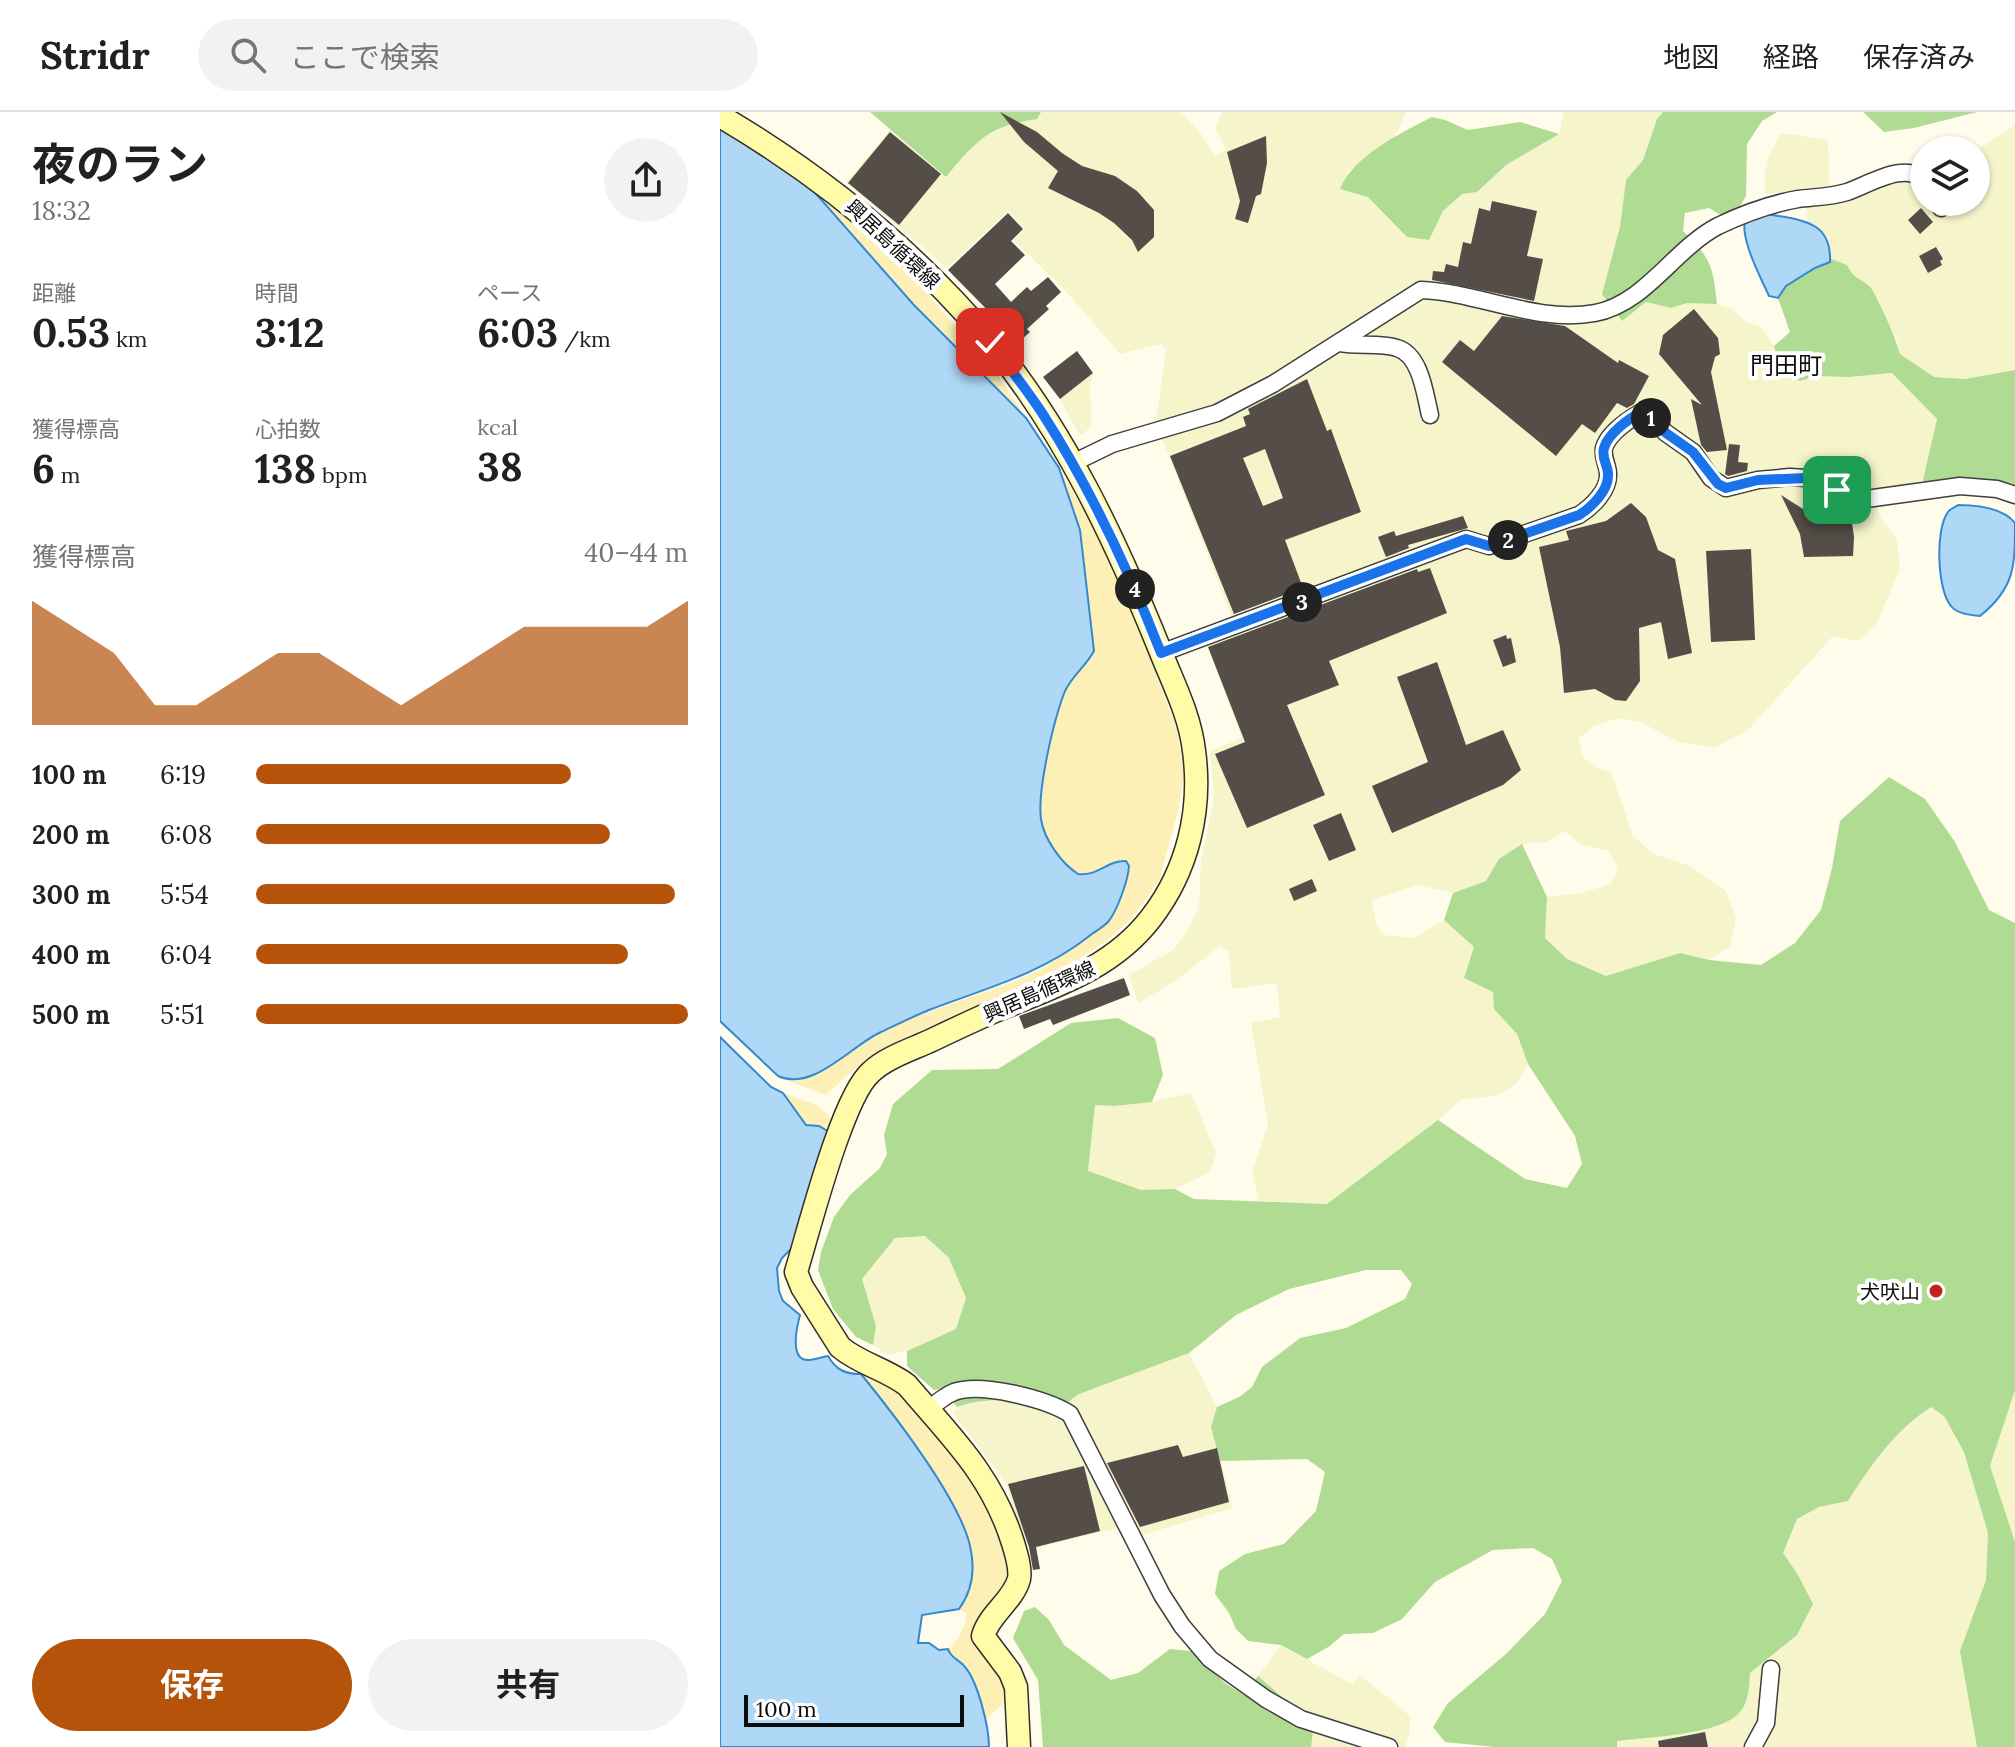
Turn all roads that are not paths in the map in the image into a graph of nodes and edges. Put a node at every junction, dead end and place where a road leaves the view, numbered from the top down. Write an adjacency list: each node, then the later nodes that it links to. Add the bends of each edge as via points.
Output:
1 (720, 116): 5 (main road, 興居島循環線, via 825,183 895,243 990,342)
2 (1910, 171): 3 (street, via 1845,192 1761,207 1689,244 1641,290 1596,313 1563,317 1448,291 1421,290)
3 (1339, 343): 4 (street, via 1397,348 1409,355); 5 (street, via 1217,413 1112,444)
4 (1430, 415)
5 (1073, 463): 7 (main road, 興居島循環線)
6 (2015, 495): 7 (street, via 1960,486 1859,500 1806,478 1790,477 1726,488 1711,478 1693,452 1640,413 1604,446 1609,476 1579,515 1489,546 1466,539)
7 (1161, 653): 8 (main road, 興居島循環線, via 1190,722 1196,782 1193,828 1173,883 1139,932 1102,963 871,1072 843,1123 796,1272 840,1347 895,1376)
8 (928, 1410): 10 (main road, 興居島循環線, via 985,1478 1015,1550 1020,1574 1016,1587 983,1636 1016,1687); 11 (street, via 957,1391 976,1389 1033,1398 1070,1414 1162,1595 1210,1659 1301,1719)
9 (1771, 1669): 12 (street, via 1766,1723)
10 (1019, 1747)
11 (1389, 1747)
12 (1753, 1747)

